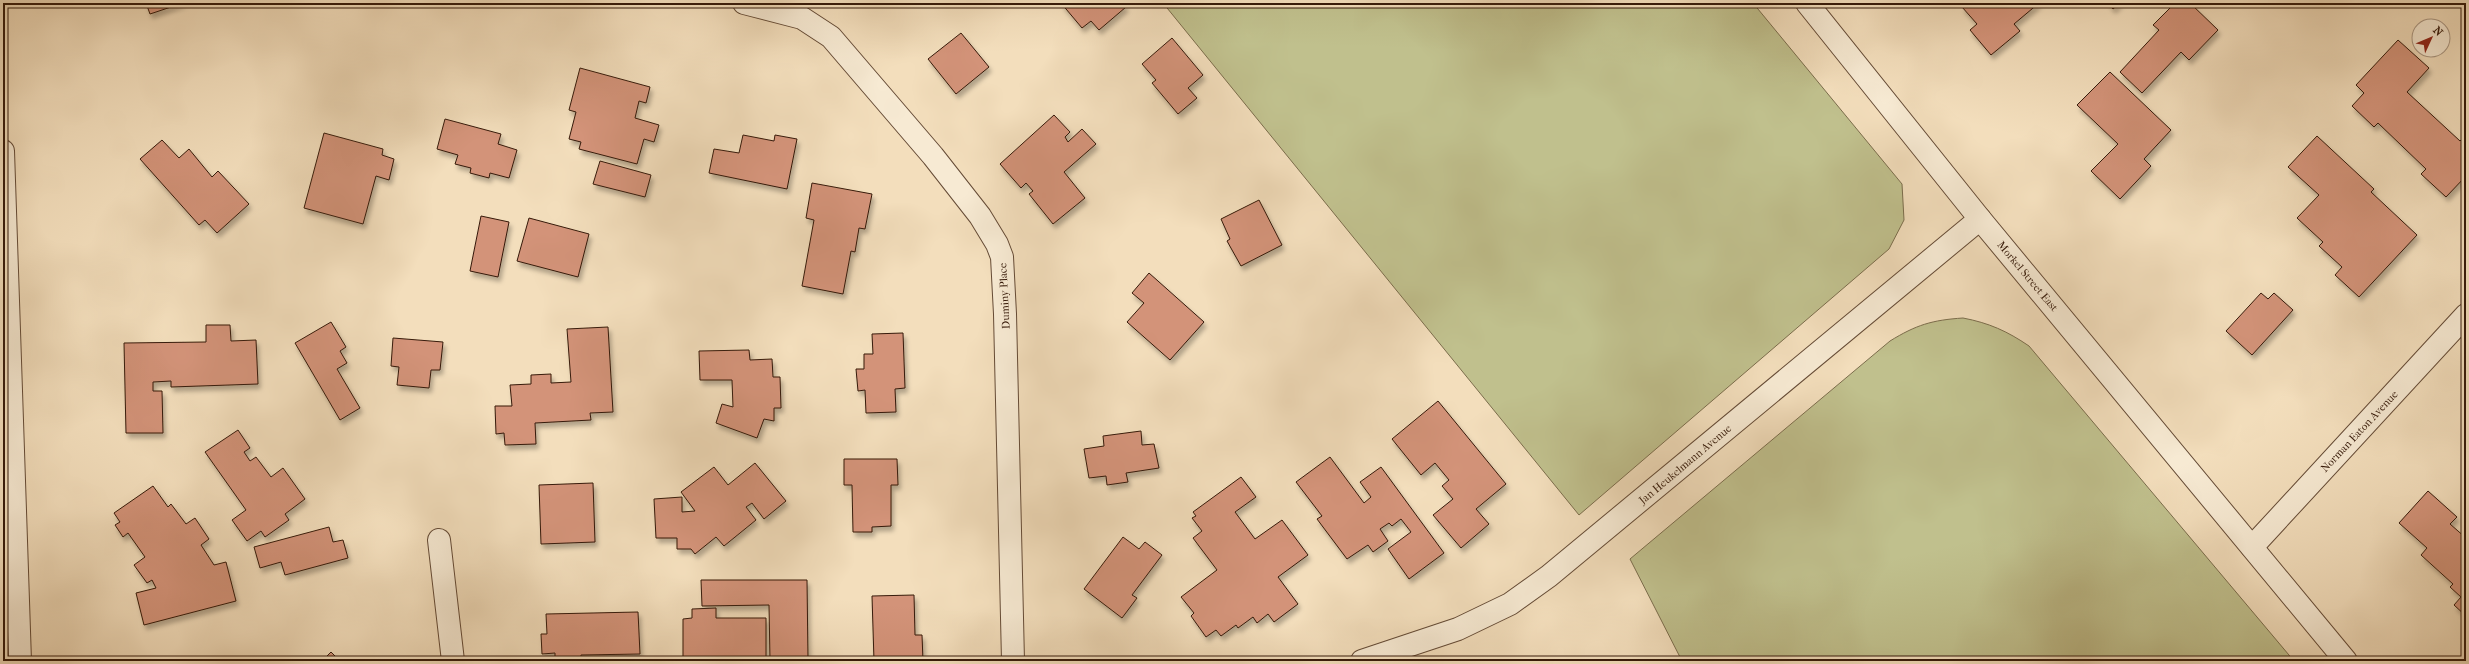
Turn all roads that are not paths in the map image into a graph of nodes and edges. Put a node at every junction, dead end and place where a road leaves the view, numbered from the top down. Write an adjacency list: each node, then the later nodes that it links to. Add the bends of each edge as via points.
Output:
1 (744, 3): 10 (street, Duminy Place, via 802,18 831,37 980,216 1002,257)
2 (1807, 3): 4 (street, Morkel Street East)
3 (3, 151): 8 (street)
4 (1980, 219): 7 (street, Morkel Street East); 11 (street, Jan Heukelmann Avenue, via 1523,595 1493,613 1458,629)
5 (2466, 315): 7 (street, Norman Eaton Avenue)
6 (439, 540): 9 (street)
7 (2252, 547): 12 (street, Morkel Street East)
8 (20, 661)
9 (453, 661)
10 (1013, 661)
11 (1362, 661)
12 (2346, 661)

